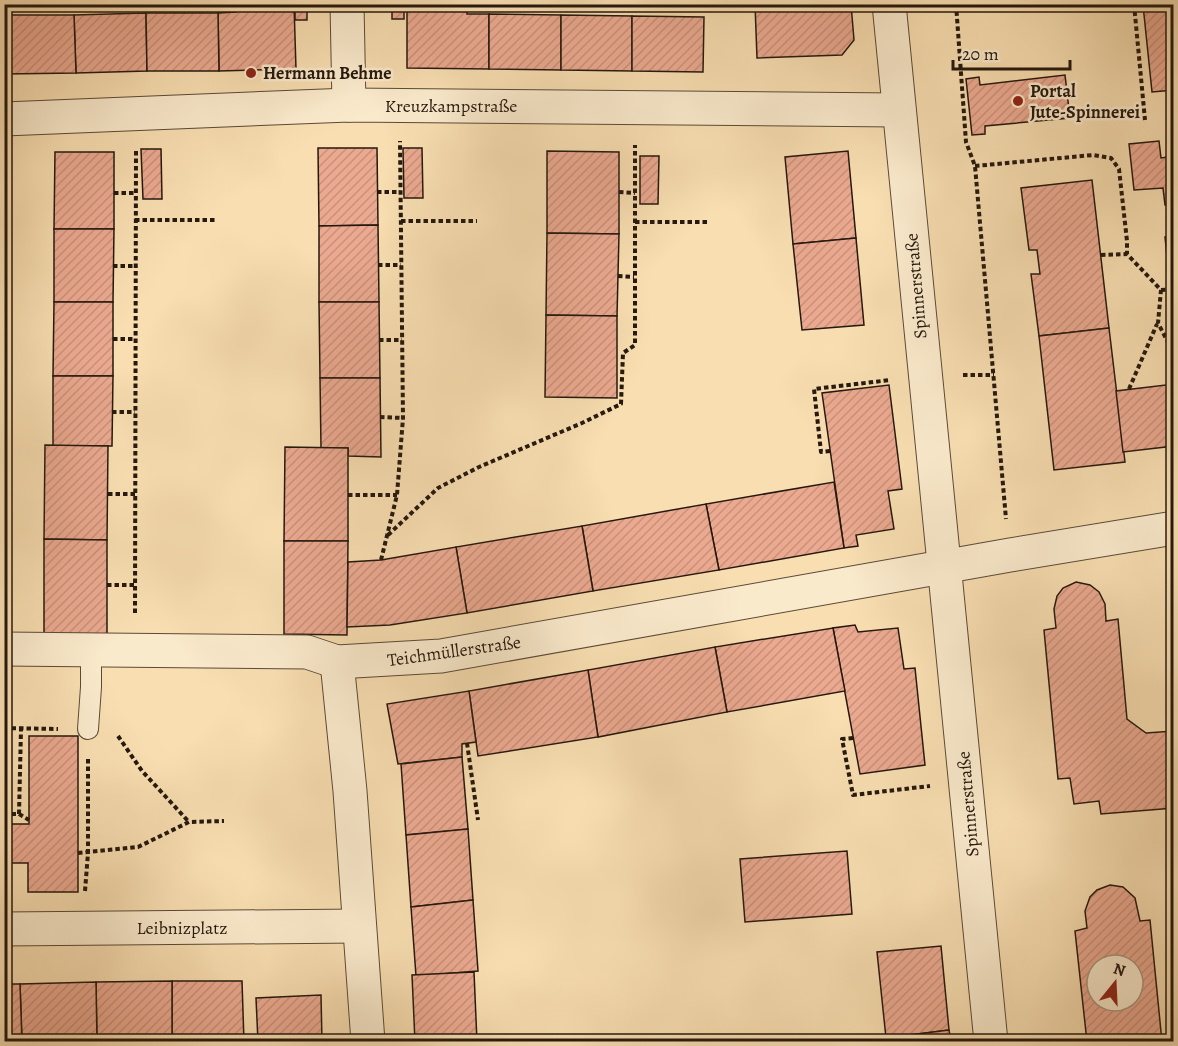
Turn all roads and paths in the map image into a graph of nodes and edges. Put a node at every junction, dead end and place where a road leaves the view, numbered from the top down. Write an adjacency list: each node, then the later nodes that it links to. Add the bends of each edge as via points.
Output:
1 (347, 4): 5 (street)
2 (889, 4): 7 (street, Spinnerstraße)
3 (956, 4): 12 (path, via 966,142)
4 (1134, 4): 10 (path)
5 (349, 105): 6 (street, Kreuzkampstraße); 8 (street, Kreuzkampstraße)
6 (634, 108): 7 (street, Kreuzkampstraße); 18 (path)
7 (898, 110): 41 (street, Spinnerstraße)
8 (136, 113): 9 (street, Kreuzkampstraße); 17 (path)
9 (4, 119)
10 (1144, 120)
11 (400, 137): 14 (path)
12 (975, 166): 25 (path, via 1093,155 1111,158 1119,169); 52 (path)
13 (377, 192): 14 (path)
14 (400, 192): 21 (path)
15 (619, 192): 18 (path)
16 (114, 193): 17 (path)
17 (136, 193): 19 (path)
18 (634, 193): 23 (path)
19 (135, 220): 20 (path); 30 (path)
20 (216, 220)
21 (400, 221): 22 (path); 28 (path)
22 (477, 221)
23 (635, 222): 24 (path); 32 (path)
24 (708, 222)
25 (1126, 254): 26 (path); 34 (path)
26 (1101, 255)
27 (378, 265): 28 (path)
28 (401, 265): 39 (path)
29 (113, 266): 30 (path)
30 (136, 266): 37 (path)
31 (618, 276): 32 (path)
32 (634, 276): 54 (path, via 635,345 620,353 621,404 438,488)
33 (1173, 289): 34 (path)
34 (1161, 290): 35 (path)
35 (1158, 323): 40 (path); 42 (path)
36 (113, 339): 37 (path)
37 (135, 339): 44 (path)
38 (379, 340): 39 (path)
39 (402, 340): 46 (path)
40 (1173, 348)
41 (925, 376): 47 (path, via 814,389 821,452); 56 (street, Spinnerstraße)
42 (1129, 389)
43 (112, 412): 44 (path)
44 (136, 412): 49 (path)
45 (380, 417): 46 (path)
46 (403, 418): 51 (path)
47 (830, 450)
48 (108, 494): 49 (path)
49 (135, 494): 58 (path)
50 (348, 495): 51 (path)
51 (397, 495): 54 (path)
52 (1004, 498)
53 (1173, 528): 56 (street)
54 (388, 536): 55 (path)
55 (381, 560)
56 (944, 567): 62 (street, Teichmüllerstraße, via 441,656); 68 (street, Spinnerstraße)
57 (107, 585): 58 (path)
58 (135, 585): 59 (path)
59 (135, 615)
60 (4, 649): 61 (street)
61 (91, 650): 62 (street, via 307,652); 65 (lane)
62 (338, 662): 78 (street)
63 (4, 728): 64 (path)
64 (21, 729): 65 (path); 70 (path)
65 (88, 729): 74 (path, via 114,729 142,771); 76 (path)
66 (853, 738): 68 (path, via 842,739 853,795)
67 (467, 743): 72 (path)
68 (966, 781): 81 (street, Spinnerstraße)
69 (4, 814): 70 (path)
70 (20, 814): 71 (path)
71 (29, 819)
72 (478, 820)
73 (224, 821): 74 (path)
74 (189, 822): 76 (path, via 138,847)
75 (78, 853): 76 (path)
76 (88, 853): 77 (path)
77 (85, 894)
78 (359, 926): 79 (street, Leibnizplatz); 80 (street)
79 (4, 929)
80 (368, 1041)
81 (991, 1041)

